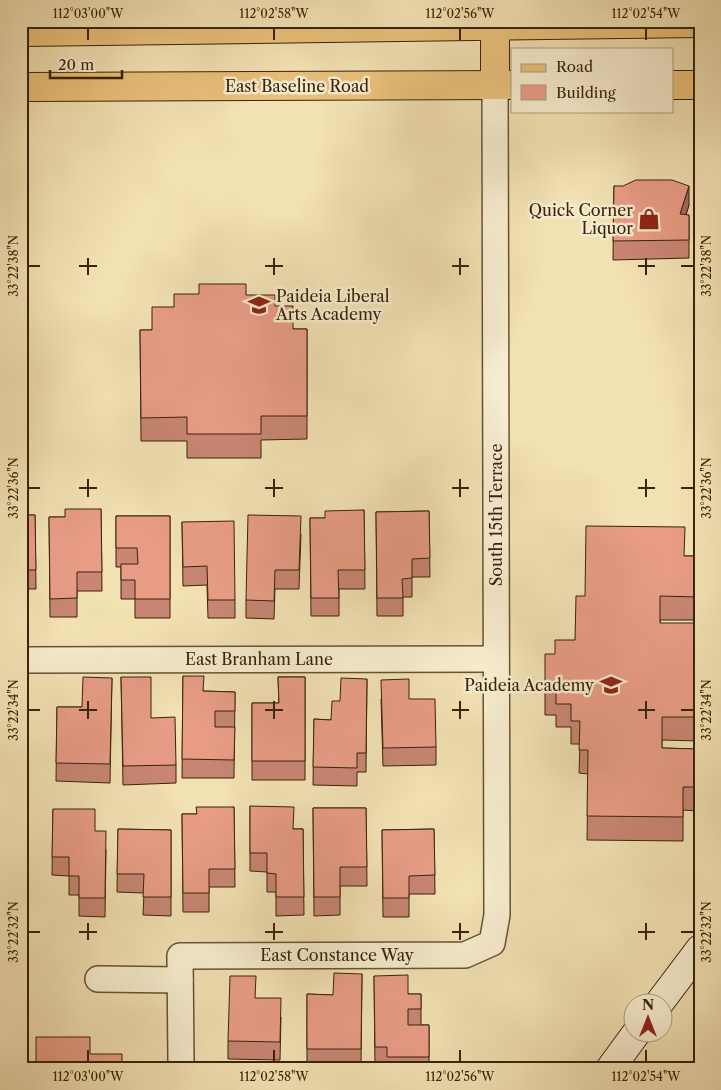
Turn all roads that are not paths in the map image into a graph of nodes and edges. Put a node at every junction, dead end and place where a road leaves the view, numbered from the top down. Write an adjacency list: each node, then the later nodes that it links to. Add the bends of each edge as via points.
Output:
1 (700, 23): 2 (main road)
2 (495, 26): 3 (main road); 4 (main road)
3 (21, 32)
4 (504, 85): 7 (main road, East Baseline Road); 8 (street, South 15th Terrace)
5 (674, 85): 6 (main road)
6 (700, 85)
7 (21, 87)
8 (496, 659): 9 (street, East Branham Lane); 10 (street, South 15th Terrace, via 497,915)
9 (21, 660)
10 (492, 944): 12 (street, East Constance Way, via 465,955)
11 (700, 949): 14 (main road)
12 (180, 968): 13 (street, East Constance Way); 16 (street)
13 (98, 979)
14 (668, 992)
15 (630, 1042): 17 (main road)
16 (181, 1067)
17 (610, 1069)

